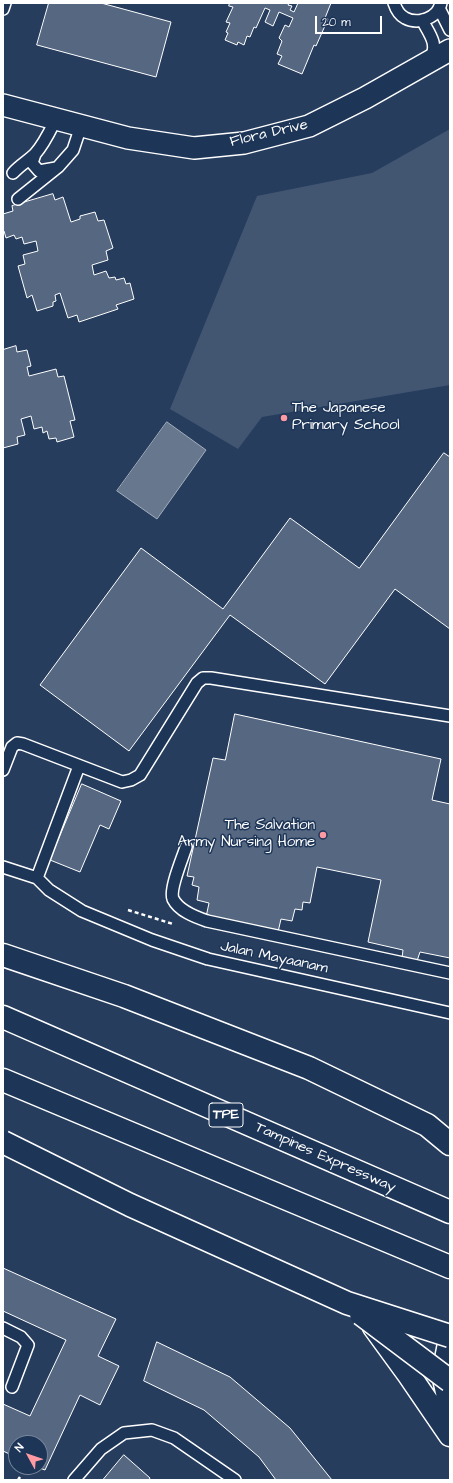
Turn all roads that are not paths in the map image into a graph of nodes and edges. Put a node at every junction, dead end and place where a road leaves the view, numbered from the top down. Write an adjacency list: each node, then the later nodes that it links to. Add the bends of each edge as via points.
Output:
1 (5, 3): 4 (lane)
2 (394, 3): 5 (lane, via 404,18)
3 (440, 6): 5 (lane, via 434,15); 6 (lane)
4 (3, 9)
5 (422, 20): 8 (lane, via 435,44)
6 (450, 30)
7 (450, 50): 8 (street, Flora Drive)
8 (431, 60): 11 (street, Flora Drive, via 365,98 309,126 244,143 194,148 128,138)
9 (3, 105): 10 (street, Flora Drive)
10 (56, 119): 11 (street, Flora Drive); 12 (lane)
11 (81, 126): 13 (lane, via 73,150)
12 (35, 154): 13 (lane, via 32,163 39,171); 14 (lane)
13 (58, 167): 15 (lane)
14 (13, 173)
15 (18, 199)
16 (450, 716): 17 (lane, via 203,678 197,683 140,775 122,782)
17 (79, 766): 18 (lane, via 17,743 12,747); 21 (lane)
18 (3, 770)
19 (186, 847): 23 (lane, via 172,891 173,898 181,909 194,917)
20 (3, 867): 21 (lane)
21 (37, 878): 24 (lane, Jalan Mayaanam, via 82,911 152,940 208,959)
22 (3, 955): 28 (highway, via 124,996 281,1057 344,1084)
23 (450, 973)
24 (450, 1012)
25 (3, 1017): 31 (highway, Tampines Expressway / TPE)
26 (3, 1080): 32 (highway)
27 (450, 1123): 28 (highway)
28 (427, 1125): 30 (highway)
29 (8, 1144): 33 (highway, bridge, via 130,1205)
30 (450, 1144)
31 (450, 1212)
32 (450, 1267)
33 (352, 1303): 35 (highway, bridge); 36 (highway, bridge); 39 (highway, via 410,1375)
34 (3, 1328): 37 (lane, via 21,1337 28,1346)
35 (450, 1337): 38 (highway, via 443,1374)
36 (450, 1382)
37 (12, 1388)
38 (450, 1406)
39 (450, 1435)
40 (74, 1480): 41 (lane, via 101,1449 124,1433 152,1430 174,1438)
41 (235, 1480)

